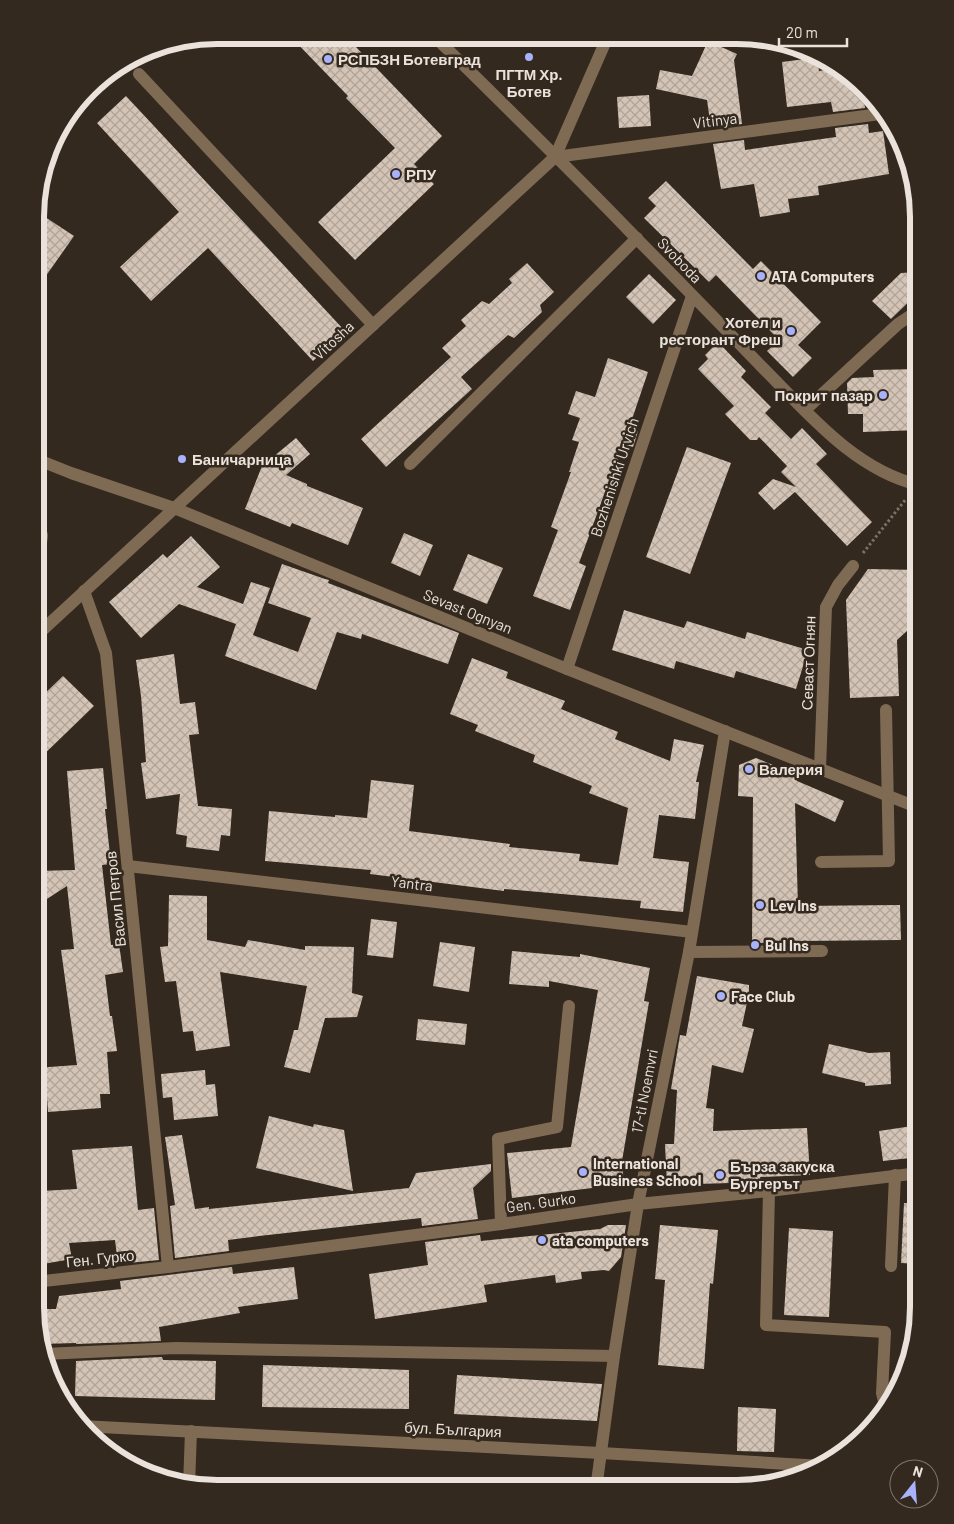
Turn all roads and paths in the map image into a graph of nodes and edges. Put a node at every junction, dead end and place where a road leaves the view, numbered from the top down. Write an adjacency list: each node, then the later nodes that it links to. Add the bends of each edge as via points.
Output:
1 (442, 44): 5 (street, Svoboda)
2 (604, 44): 5 (street, Vitosha)
3 (139, 74): 9 (street)
4 (876, 115): 5 (street, Vitinya)
5 (555, 157): 6 (street, Svoboda); 9 (street, Vitosha)
6 (637, 238): 7 (street, Svoboda); 12 (street)
7 (692, 296): 10 (street, Svoboda); 19 (street, Bozhenishki Urvich)
8 (910, 316): 10 (street)
9 (373, 325): 15 (street, Vitosha)
10 (804, 410): 13 (street, Svoboda, via 864,462)
11 (44, 462): 15 (street, Sevast Ognyan)
12 (410, 464)
13 (910, 482)
14 (910, 495): 16 (path)
15 (174, 508): 17 (street, Vitosha); 19 (street, Sevast Ognyan)
16 (853, 566): 22 (street, Севаст Огнян, via 826,607)
17 (84, 592): 18 (street, Vitosha); 26 (street, Васил Петров, via 106,653)
18 (44, 629)
19 (567, 669): 21 (street, Sevast Ognyan)
20 (886, 710): 23 (street)
21 (725, 731): 22 (street, Sevast Ognyan); 27 (street, 17-ti Noemvri)
22 (820, 769): 23 (street, Sevast Ognyan)
23 (887, 796): 24 (street, Sevast Ognyan); 25 (street, via 889,861)
24 (910, 805)
25 (820, 862)
26 (128, 866): 27 (street, Yantra); 37 (street, Васил Петров)
27 (692, 932): 29 (street, 17-ti Noemvri)
28 (822, 951): 29 (street)
29 (689, 952): 34 (street, 17-ti Noemvri)
30 (569, 1006): 35 (street, via 557,1127 498,1139)
31 (910, 1174): 32 (street, Gen. Gurko)
32 (895, 1175): 33 (street, Gen. Gurko); 36 (street)
33 (770, 1190): 34 (street, Gen. Gurko); 41 (street, via 766,1325 885,1332)
34 (638, 1204): 35 (street, Gen. Gurko); 40 (street, 17-ti Noemvri)
35 (501, 1224): 37 (street, Gen. Gurko)
36 (891, 1266)
37 (168, 1267): 38 (street, Ген. Гурко)
38 (44, 1281)
39 (51, 1354): 40 (street, via 176,1348)
40 (614, 1356): 44 (street, 17-ti Noemvri)
41 (883, 1399)
42 (93, 1427): 43 (street, бул. България)
43 (191, 1431): 44 (street, бул. България); 46 (street)
44 (601, 1453): 45 (street, бул. България); 47 (street, 17-ti Noemvri)
45 (807, 1465)
46 (189, 1478)
47 (597, 1480)

